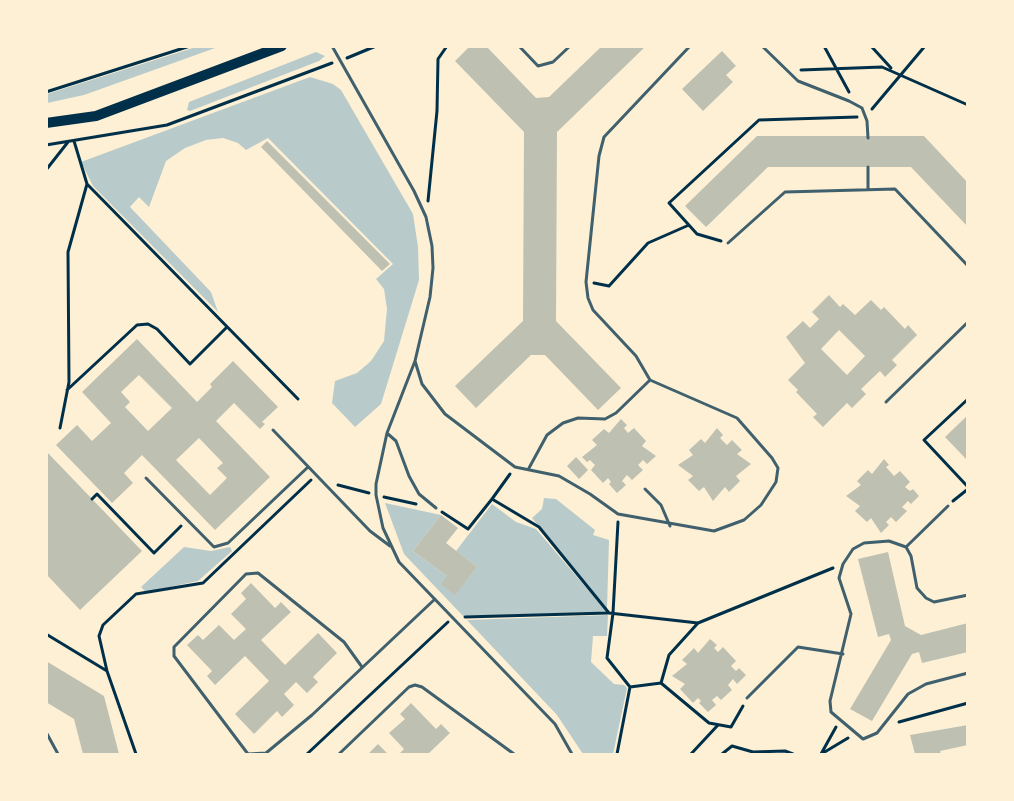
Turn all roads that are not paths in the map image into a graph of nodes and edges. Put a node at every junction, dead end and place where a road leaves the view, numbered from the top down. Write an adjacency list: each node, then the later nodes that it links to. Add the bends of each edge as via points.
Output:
1 (282, 46): 7 (main road, via 96,116)
2 (332, 46): 14 (lane, via 426,217 433,268)
3 (519, 46): 4 (lane, via 538,66 553,62)
4 (570, 46)
5 (690, 46): 15 (lane, via 604,136 599,156 586,282 593,310 636,356)
6 (762, 46): 8 (lane, via 798,81 862,108)
7 (46, 123)
8 (868, 138)
9 (868, 167): 10 (lane)
10 (868, 189): 11 (lane, via 785,192); 12 (lane, via 895,189)
11 (728, 243)
12 (968, 266)
13 (968, 322): 16 (lane)
14 (416, 361): 18 (lane); 20 (lane, via 422,384 445,414 515,467)
15 (650, 380): 20 (lane, via 605,419 578,418 563,423 547,435); 25 (lane, via 737,418 778,468 776,482 761,505 744,520 714,531)
16 (886, 402)
17 (273, 430): 19 (lane)
18 (387, 433): 24 (lane, via 396,441 419,494); 26 (lane, via 376,495)
19 (308, 466): 21 (lane, via 228,543 214,546); 26 (lane, via 370,531)
20 (529, 468): 25 (lane, via 559,476 618,514)
21 (146, 478)
22 (645, 489): 25 (lane, via 661,505)
23 (948, 506): 27 (lane)
24 (436, 508)
25 (670, 526)
26 (391, 547): 29 (lane, via 399,562)
27 (906, 547): 28 (lane, via 917,588 926,598 934,602); 30 (lane, via 889,541 864,543 853,549 843,564 839,578 851,614)
28 (968, 595)
29 (435, 598): 31 (lane); 38 (lane, via 555,724)
30 (843, 654): 32 (lane, via 830,701 831,712 863,739 877,733 909,694); 33 (lane, via 798,647)
31 (362, 667): 31 (lane, via 266,753 248,754 174,656 174,647 246,574 258,573 344,642)
32 (968, 673)
33 (747, 698)
34 (46, 732): 35 (lane)
35 (58, 754)
36 (339, 754): 37 (lane, via 415,685)
37 (514, 754)
38 (572, 754)

